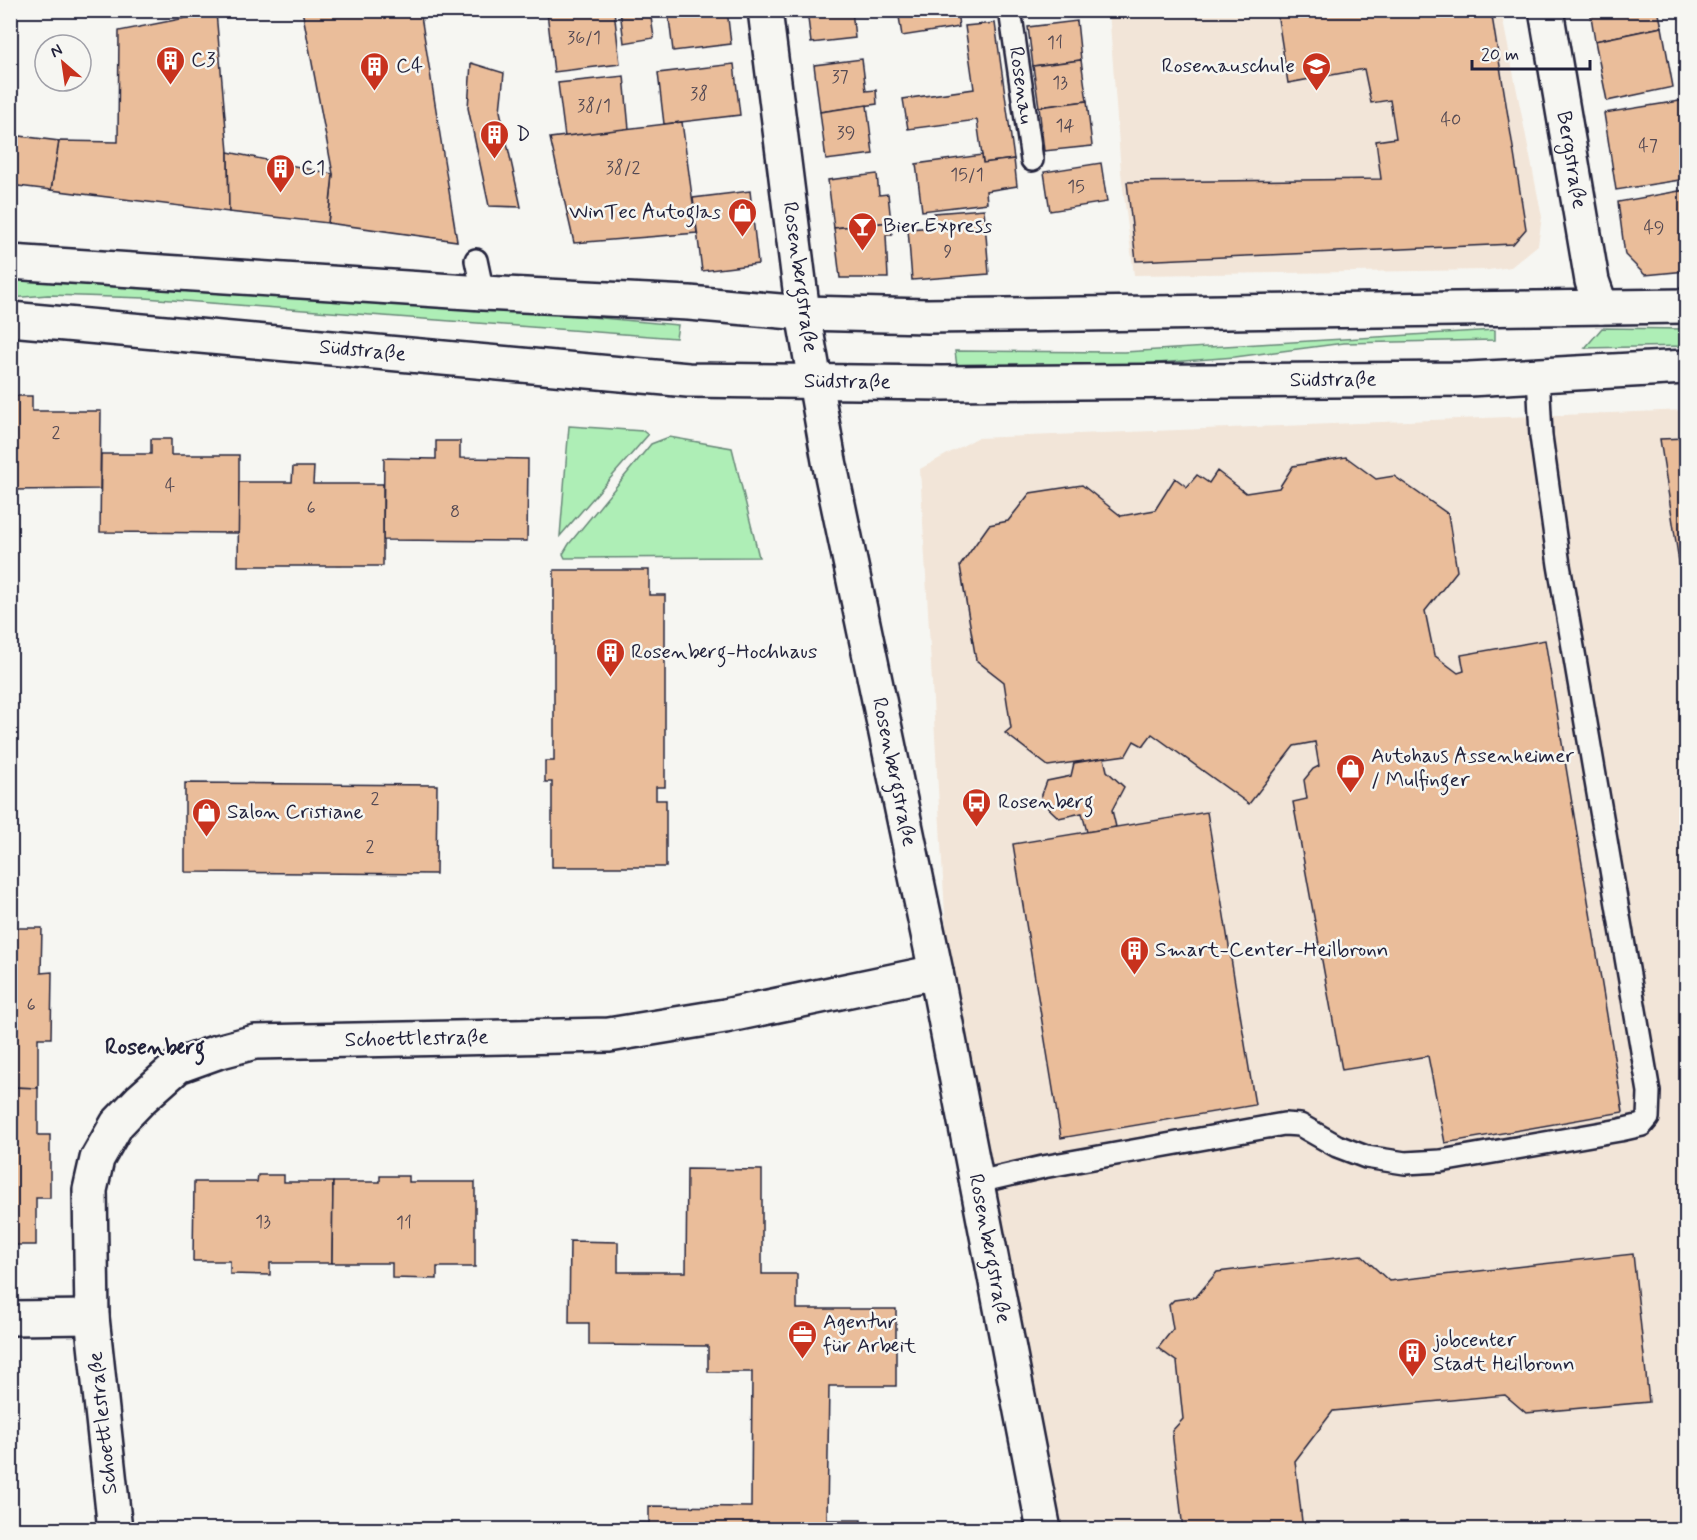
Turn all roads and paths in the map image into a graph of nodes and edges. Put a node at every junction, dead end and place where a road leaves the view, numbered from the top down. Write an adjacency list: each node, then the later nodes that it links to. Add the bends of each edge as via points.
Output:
1 (765, 10): 10 (main road, Rosenbergstraße)
2 (1010, 10): 4 (lane, Rosenau)
3 (1546, 10): 9 (main road, Bergstraße, via 1592,281)
4 (1032, 160)
5 (476, 260): 7 (lane)
6 (10, 262): 7 (main road)
7 (483, 293): 10 (main road)
8 (1686, 306): 9 (main road)
9 (1601, 307): 10 (main road, via 950,316)
10 (804, 313): 14 (main road, Rosenbergstraße)
11 (10, 320): 14 (main road, Südstraße, via 688,380)
12 (1686, 367): 13 (main road, Südstraße)
13 (1538, 374): 14 (main road, Südstraße, via 1469,379 942,383); 16 (lane, via 1541,436 1559,565 1649,1092 1648,1118 1642,1125 1620,1130 1441,1161 1405,1163 1366,1157 1300,1125 1284,1124)
14 (815, 380): 15 (main road, Rosenbergstraße)
15 (936, 972): 16 (main road, Rosenbergstraße); 17 (main road, Schoettlestraße, via 725,1016 609,1035 255,1042 178,1066 117,1124 97,1160 90,1190)
16 (978, 1182): 20 (main road, Rosenbergstraße)
17 (92, 1317): 18 (main road); 19 (main road, Schoettlestraße)
18 (10, 1318)
19 (115, 1530)
20 (1044, 1530)

